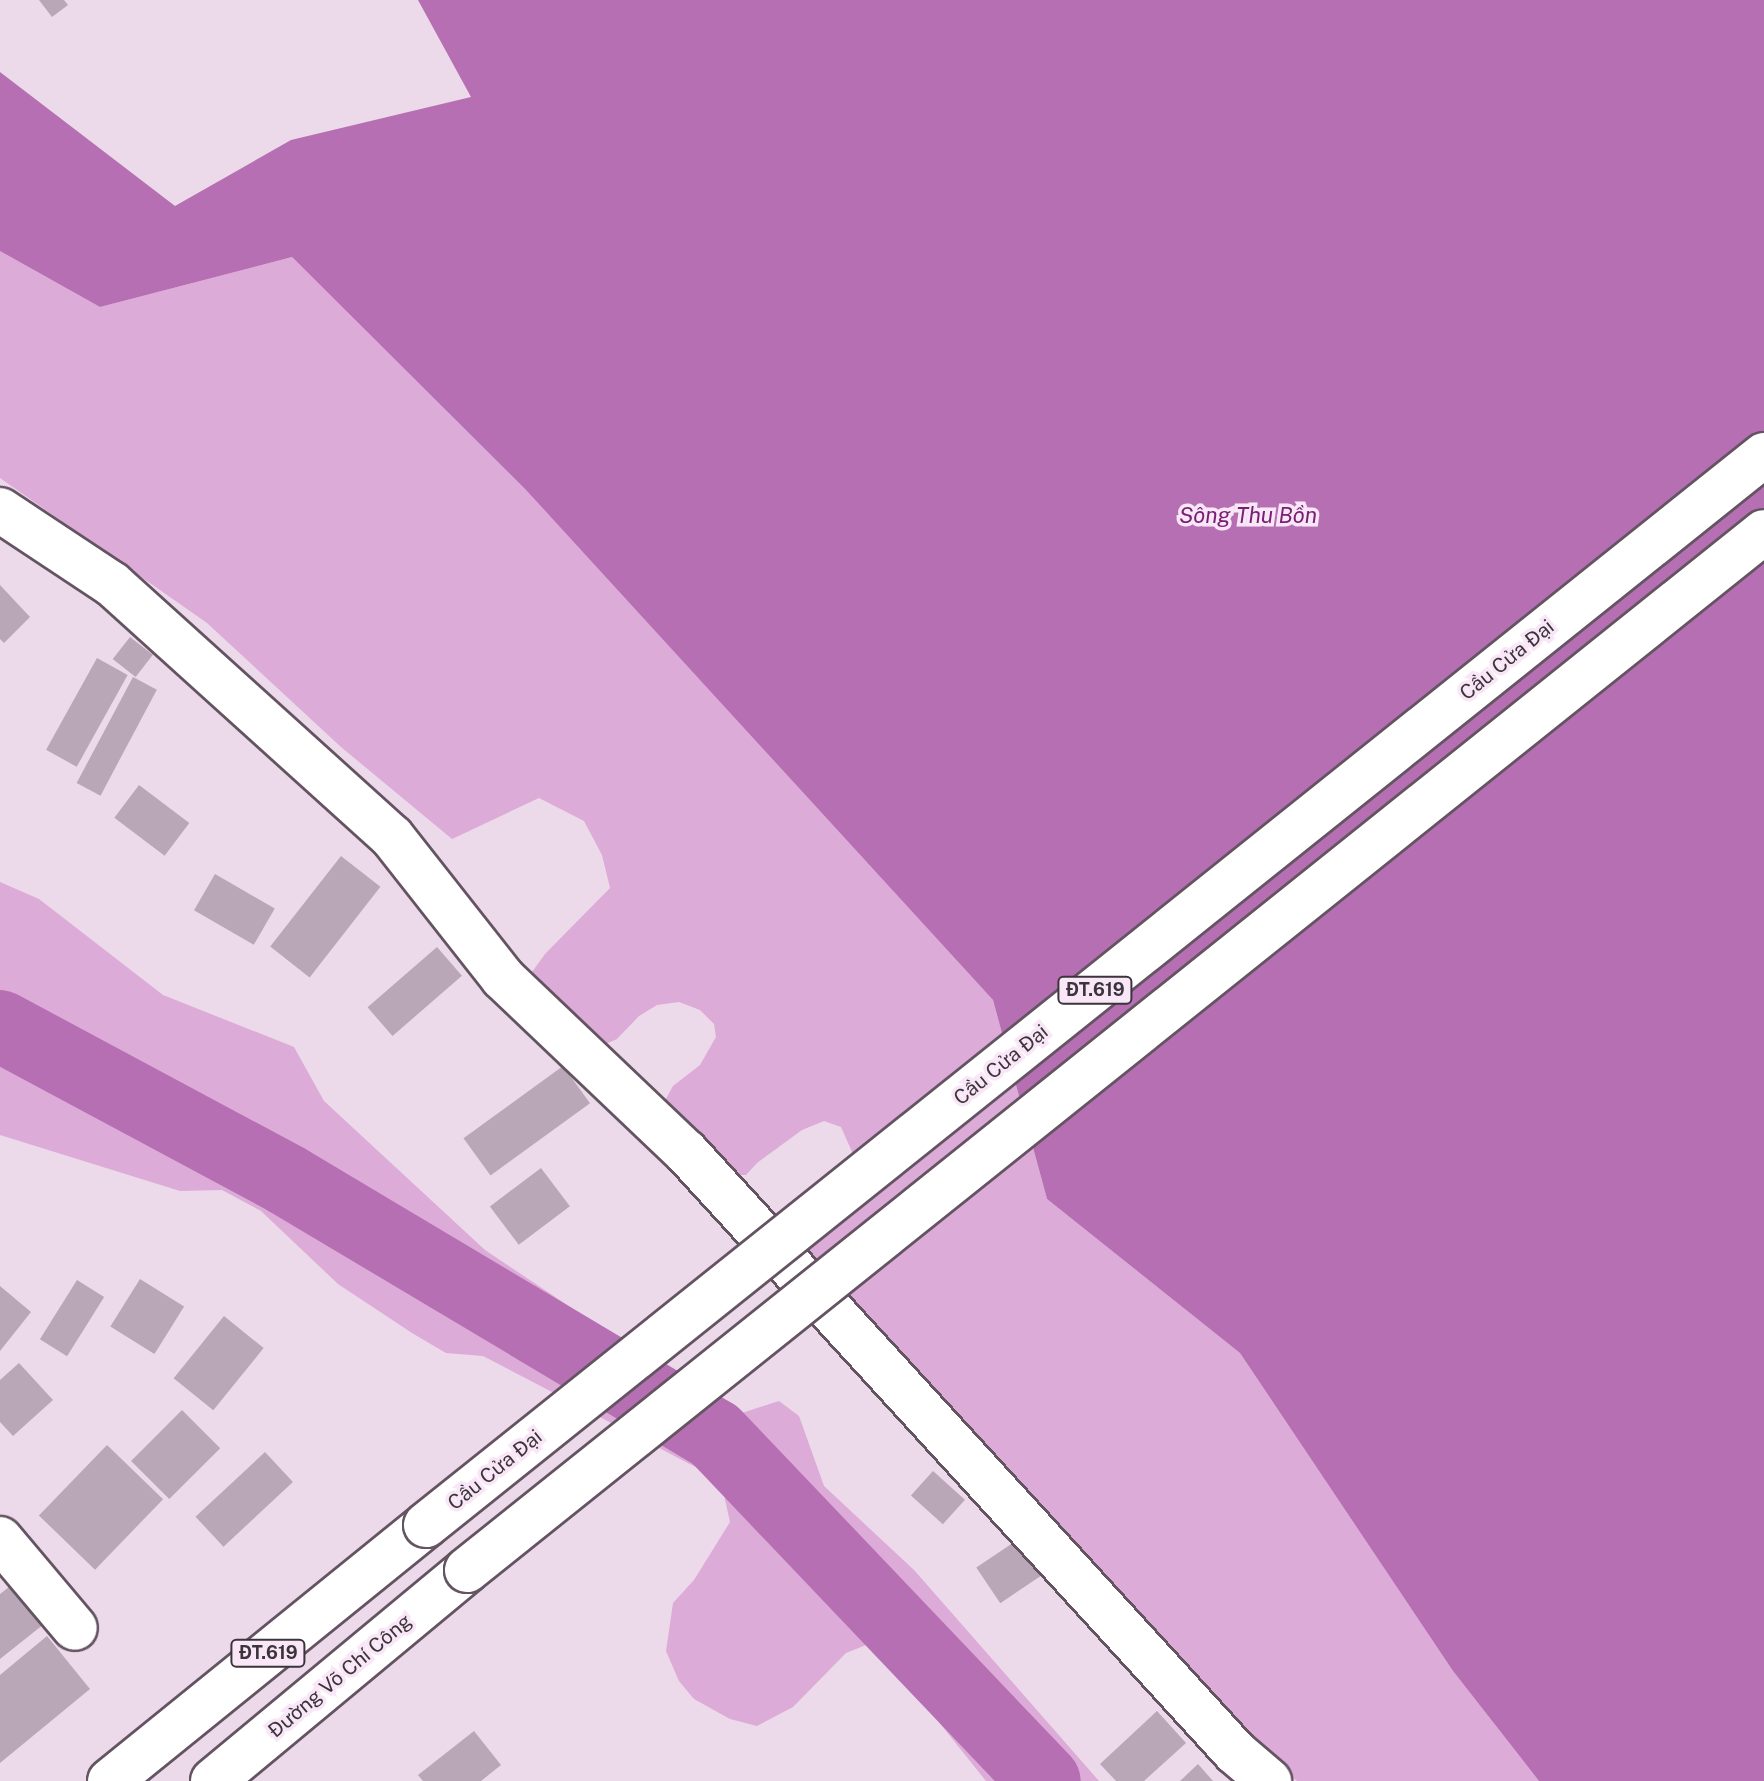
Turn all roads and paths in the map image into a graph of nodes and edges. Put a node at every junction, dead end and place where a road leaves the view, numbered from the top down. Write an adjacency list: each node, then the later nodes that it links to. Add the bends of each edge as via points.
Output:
1 (1764, 455): 6 (main road, Cầu Cửa Đại / ĐT.619, bridge)
2 (0, 510): 8 (main road, via 112,584 392,837 503,978 686,1152 1235,1752)
3 (1764, 532): 7 (main road, Đường Võ Chí Công / ĐT.619, bridge, via 467,1570)
4 (0, 1539): 5 (main road)
5 (75, 1628)
6 (110, 1781)
7 (213, 1781)
8 (1269, 1781)

